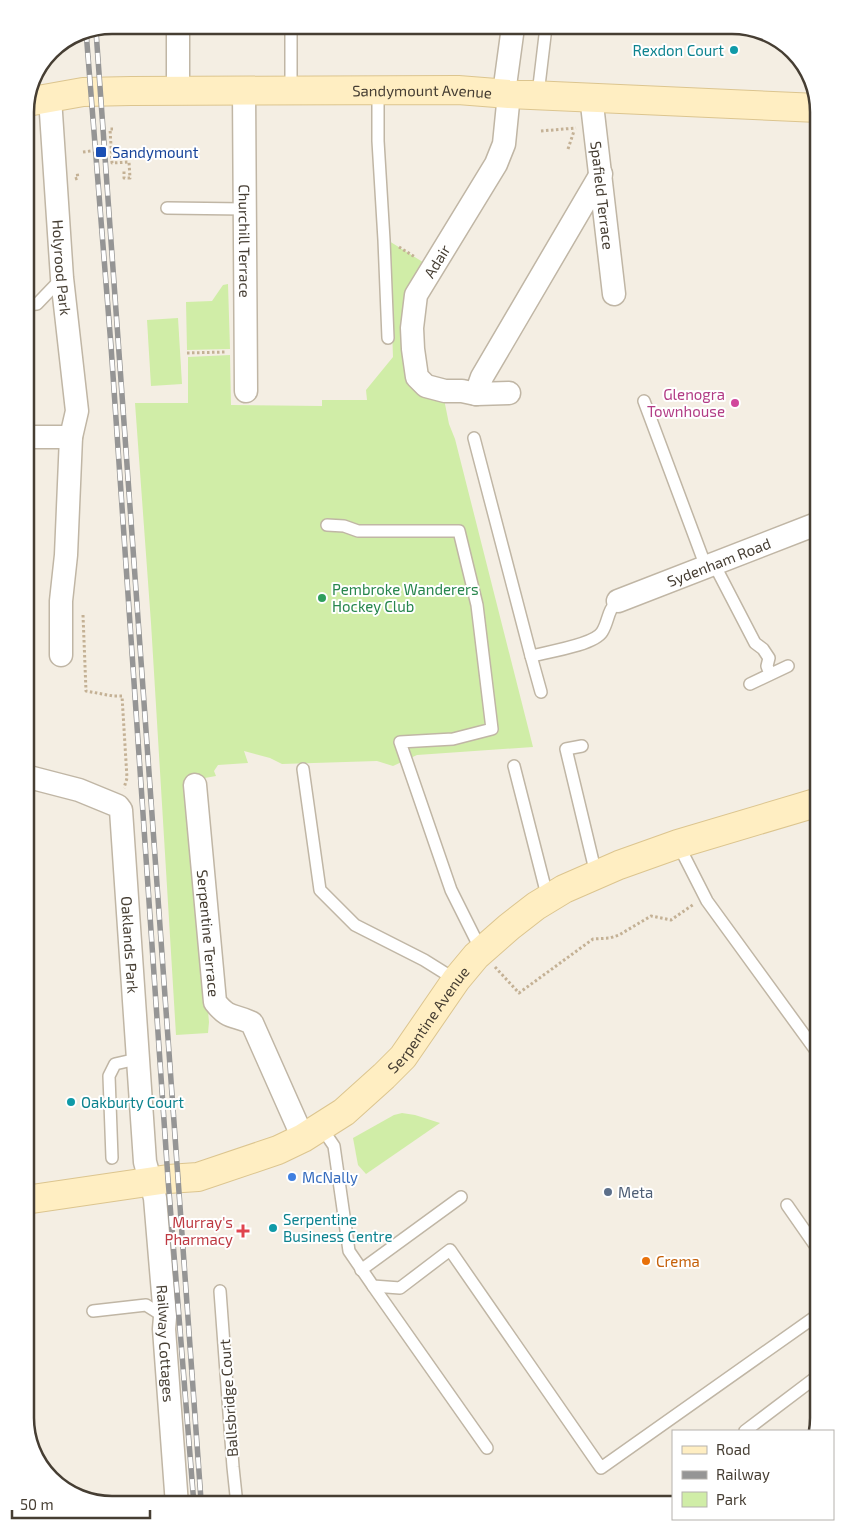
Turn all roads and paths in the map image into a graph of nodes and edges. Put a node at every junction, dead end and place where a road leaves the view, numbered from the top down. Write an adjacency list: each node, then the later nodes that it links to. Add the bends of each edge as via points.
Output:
1 (178, 34): 7 (street)
2 (291, 34): 5 (lane)
3 (512, 34): 9 (street, Adair)
4 (545, 34): 10 (lane)
5 (291, 89): 6 (street, Sandymount Avenue); 8 (street, Sandymount Avenue)
6 (378, 89): 9 (street, Sandymount Avenue); 29 (lane)
7 (178, 90): 8 (street, Sandymount Avenue); 12 (street, Sandymount Avenue, via 83,92)
8 (244, 90): 23 (street, Churchill Terrace)
9 (507, 93): 10 (street, Sandymount Avenue); 25 (street, Adair, via 504,144 496,164)
10 (538, 94): 11 (street, Sandymount Avenue)
11 (591, 96): 13 (street, Sandymount Avenue); 14 (street, Spafield Terrace)
12 (38, 100): 26 (street, Holyrood Park)
13 (810, 108)
14 (585, 128): 16 (path); 17 (path); 21 (street, Spafield Terrace)
15 (113, 129): 20 (path, via 110,130 112,163 129,162 130,178 124,178)
16 (541, 131)
17 (568, 149)
18 (91, 151): 19 (path)
19 (83, 152)
20 (124, 170)
21 (601, 174): 27 (street, Spafield Terrace); 33 (street, via 482,377)
22 (167, 208): 23 (lane)
23 (244, 209): 30 (street, Churchill Terrace)
24 (398, 247): 25 (path)
25 (433, 268): 33 (street, Adair, via 416,295 414,307 412,328 417,377 426,386)
26 (62, 278): 28 (lane); 37 (street, Holyrood Park, via 77,411)
27 (614, 294)
28 (34, 304)
29 (388, 338)
30 (245, 352): 31 (path); 32 (street, Churchill Terrace)
31 (187, 353)
32 (246, 391)
33 (476, 394): 34 (street, Adair)
34 (509, 394)
35 (644, 401): 41 (lane)
36 (34, 437): 37 (street)
37 (71, 437): 44 (street, Holyrood Park)
38 (474, 438): 45 (lane)
39 (327, 525): 61 (lane, via 358,531 459,531 477,604 492,729 453,739 400,742 451,890)
40 (810, 526): 41 (street, Sydenham Road)
41 (710, 565): 42 (street, Sydenham Road); 47 (lane, via 755,643 769,658)
42 (618, 601): 45 (lane, via 612,606 602,634 589,642)
43 (83, 610): 56 (path, via 86,691 122,696 127,778)
44 (61, 654)
45 (531, 656): 49 (lane)
46 (788, 666): 47 (lane)
47 (770, 674): 48 (lane)
48 (750, 684)
49 (541, 692)
50 (582, 746): 58 (lane, via 566,750)
51 (514, 766): 60 (lane)
52 (303, 769): 62 (lane, via 320,890 355,924)
53 (34, 778): 56 (street, via 78,790)
54 (195, 785): 65 (street, Serpentine Terrace, via 215,1002 231,1017 252,1023)
55 (810, 805): 57 (street, Serpentine Avenue)
56 (118, 806): 64 (street, Oaklands Park, via 121,810)
57 (678, 844): 58 (street, Serpentine Avenue); 59 (lane)
58 (596, 874): 60 (street, Serpentine Avenue)
59 (705, 896): 61 (path, via 671,920 650,916 619,935 593,939 519,993); 63 (lane)
60 (548, 899): 61 (street, Serpentine Avenue)
61 (482, 952): 62 (street, Serpentine Avenue)
62 (456, 980): 65 (street, Serpentine Avenue, via 403,1057 344,1112)
63 (810, 1042)
64 (137, 1059): 66 (lane, via 115,1064 109,1076); 67 (street, Oaklands Park)
65 (312, 1132): 67 (street, Serpentine Avenue, via 278,1150 208,1174); 72 (lane, via 334,1146 349,1251)
66 (112, 1158)
67 (150, 1181): 69 (street, Serpentine Avenue); 76 (street, Railway Cottages, via 155,1198)
68 (461, 1197): 72 (lane)
69 (34, 1199)
70 (787, 1205): 71 (lane)
71 (810, 1238)
72 (361, 1270): 73 (lane)
73 (373, 1286): 77 (lane, via 400,1288 450,1250 602,1468); 80 (lane)
74 (220, 1291): 82 (lane, Ballsbridge Court)
75 (93, 1311): 76 (lane, via 146,1305)
76 (165, 1317): 81 (street, Railway Cottages)
77 (810, 1320)
78 (810, 1382): 79 (lane)
79 (746, 1430)
80 (487, 1448)
81 (176, 1496)
82 (236, 1496)

